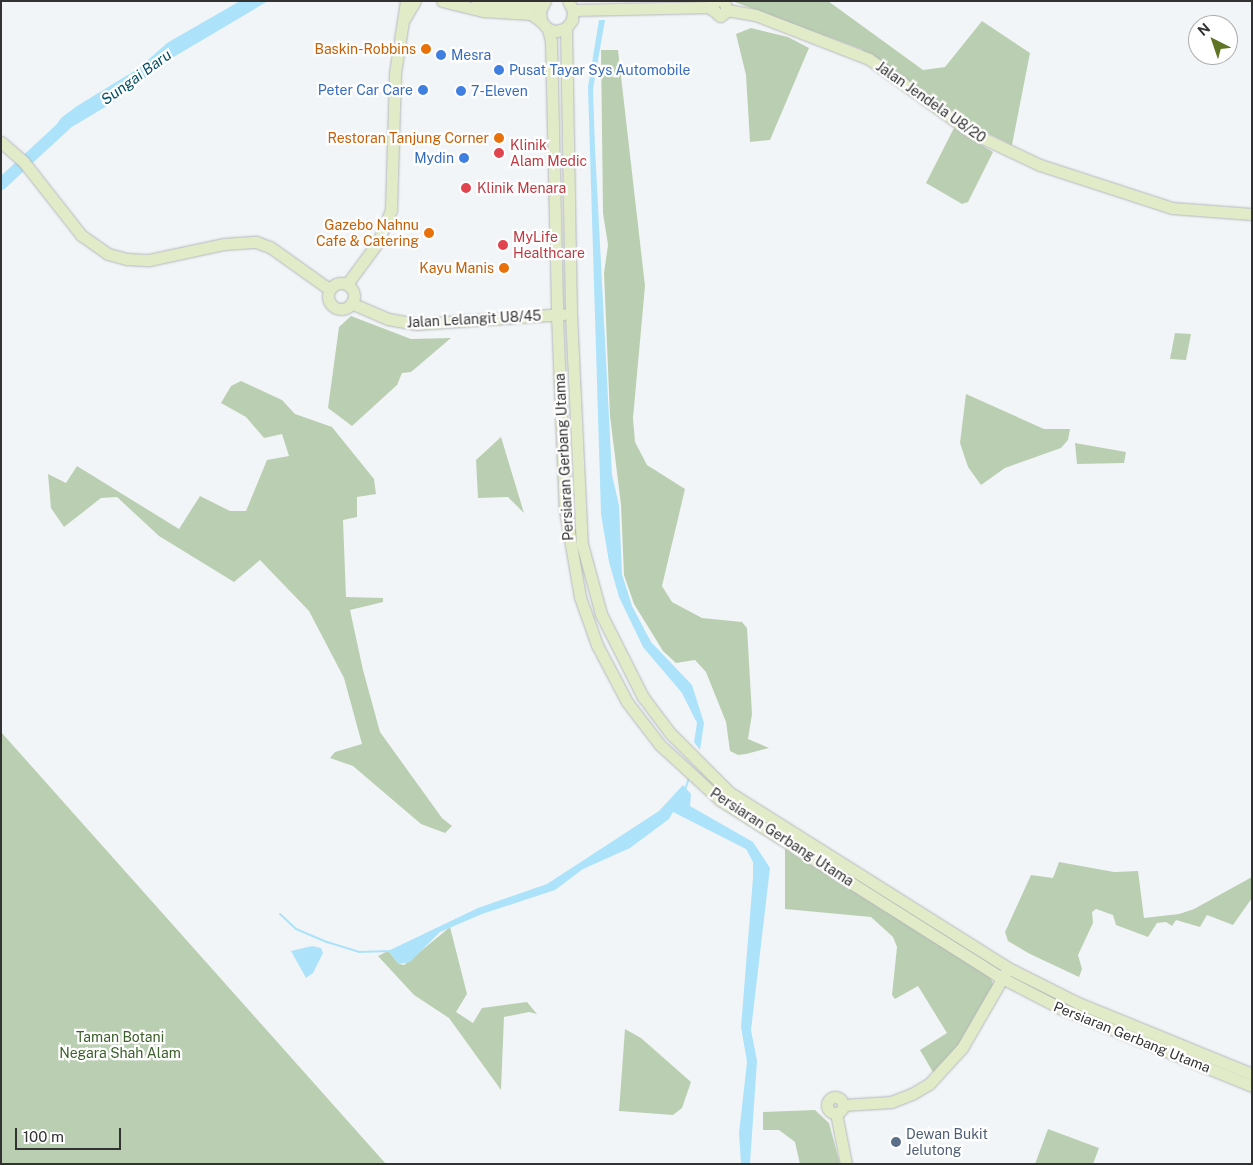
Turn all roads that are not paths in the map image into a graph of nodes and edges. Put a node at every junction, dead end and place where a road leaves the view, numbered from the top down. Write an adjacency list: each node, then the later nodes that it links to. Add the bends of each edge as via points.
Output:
1 (400, 1): 11 (main road)
2 (406, 1): 11 (main road)
3 (415, 1): 11 (main road)
4 (427, 1): 11 (main road)
5 (442, 1): 12 (main road, via 483,10 531,14)
6 (478, 1): 7 (main road, via 528,5)
7 (544, 1): 12 (main road, via 540,10)
8 (713, 4): 9 (main road, via 588,9); 10 (main road, Jalan Jendela U8/20, via 718,16)
9 (571, 6): 13 (main road, via 572,20)
10 (726, 6): 15 (main road, Jalan Jendela U8/20, via 869,59 972,133 1040,165 1172,208)
11 (405, 16): 16 (main road, via 395,73 391,210 378,242)
12 (544, 25): 13 (main road, via 558,31); 20 (main road, Persiaran Gerbang Utama, via 552,41)
13 (566, 28): 19 (main road, Persiaran Gerbang Utama)
14 (3, 143): 17 (main road, via 40,181 82,235 117,257 149,260 224,244 256,242 270,246)
15 (1252, 214)
16 (347, 284): 17 (main road, via 336,284); 18 (main road, via 353,293)
17 (330, 289): 18 (main road, via 328,298 334,307 342,309)
18 (351, 303): 20 (main road, Jalan Lelangit U8/45, via 388,319 411,324)
19 (571, 314): 20 (main road, Jalan Lelangit U8/45); 21 (main road, Persiaran Gerbang Utama, via 579,517 594,591 609,635 634,683 683,747 709,774 742,800)
20 (557, 315): 21 (main road, Persiaran Gerbang Utama, via 565,510 580,598 597,645 636,717 698,783 732,808)
21 (1005, 973): 22 (main road, Persiaran Gerbang Utama); 23 (main road, Persiaran Gerbang Utama, via 1060,1008); 24 (main road, via 962,1048 930,1083 891,1102 839,1109)
22 (1252, 1074)
23 (1252, 1086)
24 (846, 1164)

